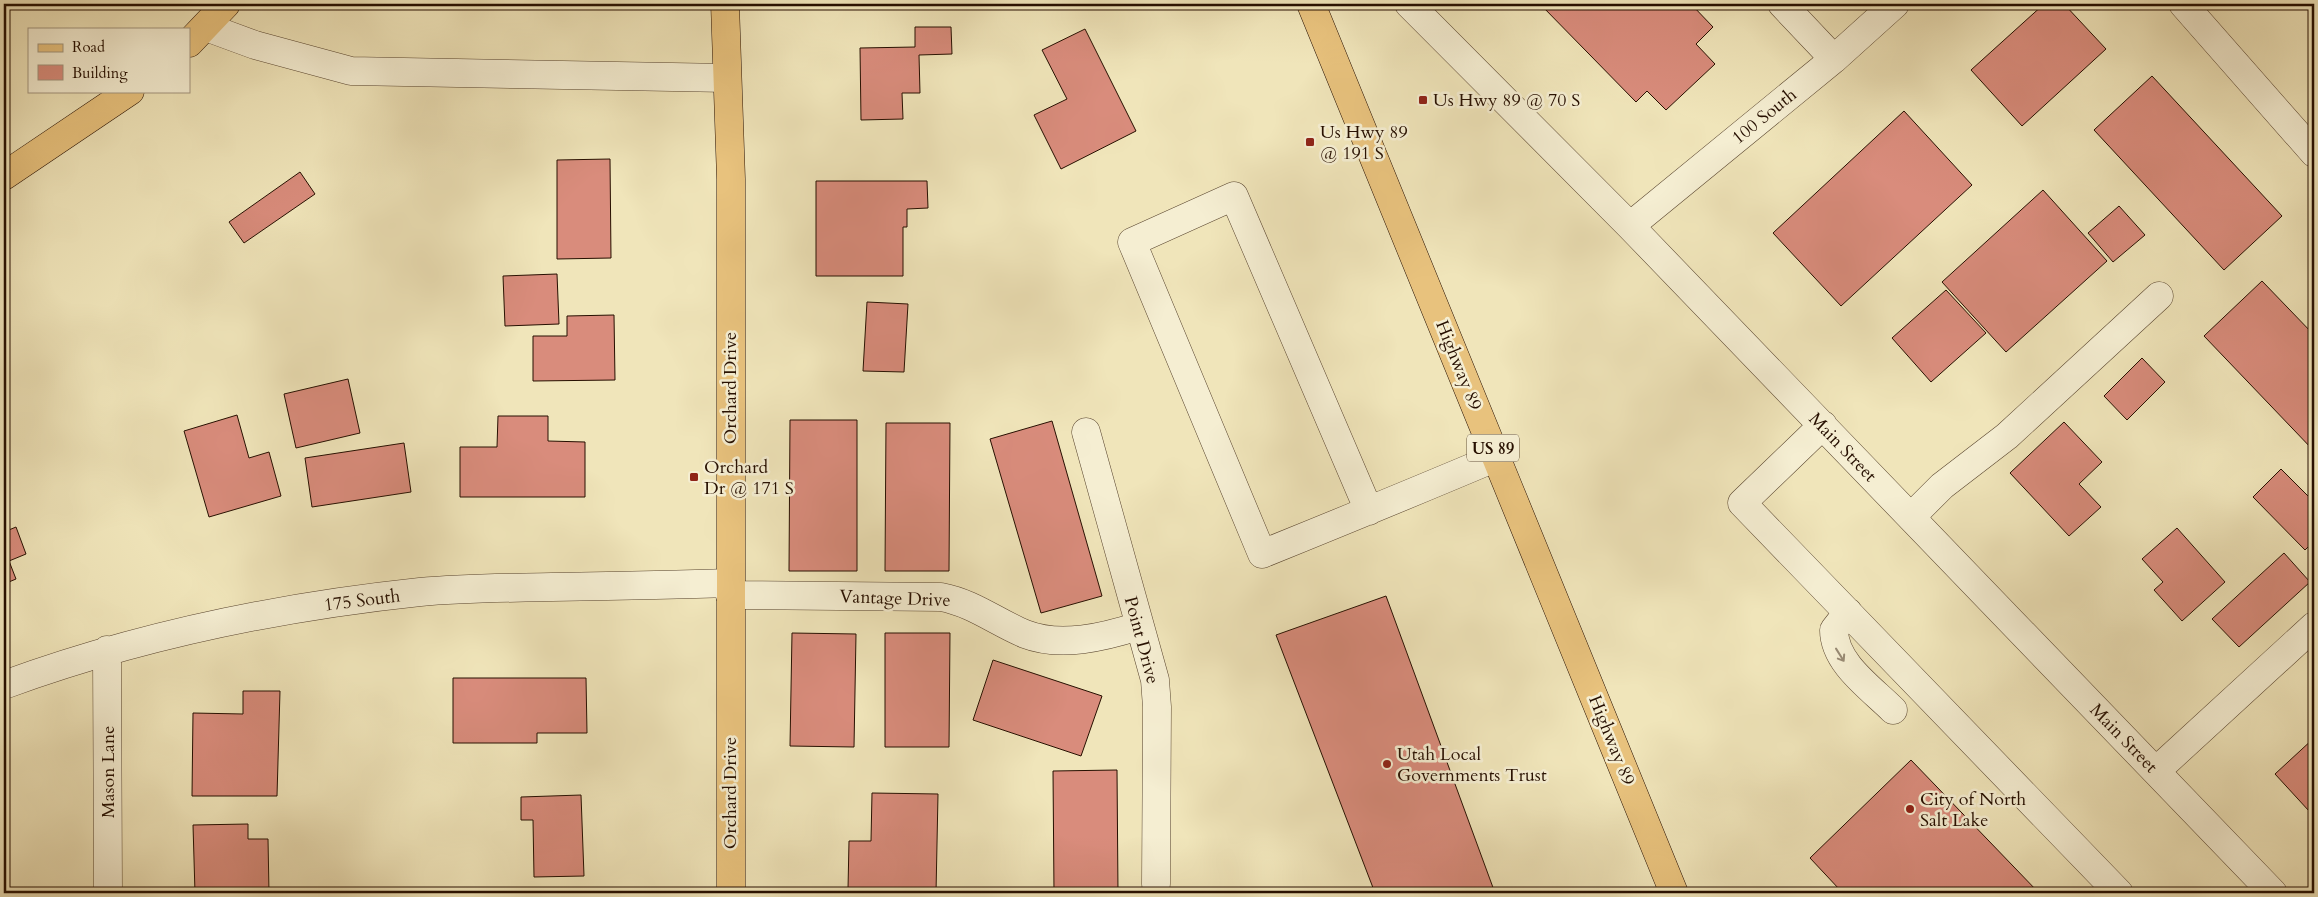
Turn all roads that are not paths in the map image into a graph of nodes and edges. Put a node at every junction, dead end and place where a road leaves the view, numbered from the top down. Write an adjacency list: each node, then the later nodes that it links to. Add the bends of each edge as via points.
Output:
1 (226, 4): 8 (main road)
2 (725, 4): 10 (main road, Orchard Drive)
3 (1312, 4): 18 (main road, Highway 89 / US 89)
4 (1410, 4): 14 (street, Main Street)
5 (1782, 4): 9 (street)
6 (1895, 4): 9 (street, 100 South)
7 (2183, 4): 12 (street)
8 (198, 35): 10 (street, via 255,45 352,72)
9 (1834, 59): 14 (street, 100 South)
10 (727, 78): 21 (main road, Orchard Drive, via 731,179)
11 (129, 92): 13 (main road)
12 (2314, 153)
13 (4, 176)
14 (1630, 226): 16 (street, Main Street)
15 (2159, 296): 20 (street, via 2007,436 1942,486)
16 (1822, 425): 20 (street, Main Street); 22 (street, via 1742,503)
17 (1086, 432): 23 (street, Point Drive)
18 (1496, 457): 19 (street); 32 (main road, Highway 89 / US 89)
19 (1369, 511): 19 (street, via 1234,196 1132,242 1262,554)
20 (1911, 517): 28 (street, Main Street)
21 (730, 589): 23 (street, Vantage Drive, via 941,597 976,607 1010,627 1043,640 1108,636); 25 (street, 175 South, via 503,588 421,592 251,616); 31 (main road, Orchard Drive)
22 (1848, 612): 27 (street, one-way to 27, via 1834,630 1836,647 1845,662); 33 (street)
23 (1139, 626): 29 (street, Point Drive, via 1155,680 1157,707)
24 (2314, 626): 28 (street)
25 (107, 650): 26 (street, 175 South); 30 (street, Mason Lane)
26 (4, 684)
27 (1893, 710)
28 (2156, 771): 34 (street, Main Street)
29 (1156, 884)
30 (108, 893)
31 (731, 893)
32 (1674, 893)
33 (2119, 893)
34 (2273, 893)

